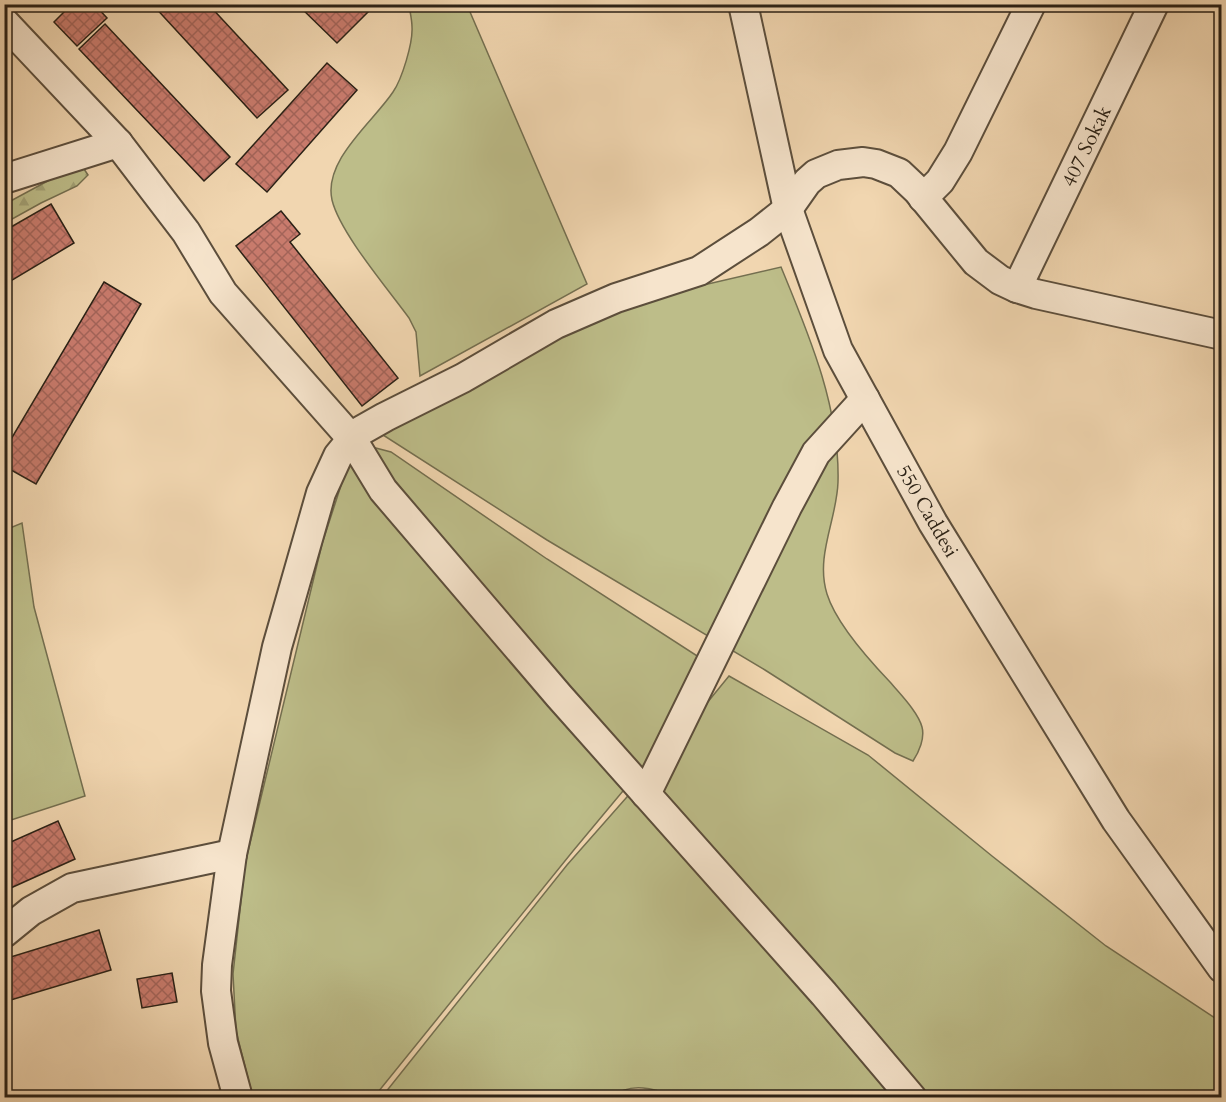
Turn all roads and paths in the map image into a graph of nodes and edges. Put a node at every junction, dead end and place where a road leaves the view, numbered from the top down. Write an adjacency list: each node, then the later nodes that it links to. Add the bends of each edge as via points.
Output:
1 (743, 4): 10 (street, 550 Caddesi)
2 (1031, 4): 9 (street, via 958,152)
3 (1154, 4): 11 (street, 407 Sokak)
4 (4, 22): 5 (street)
5 (118, 143): 6 (street); 14 (street, via 186,232 223,293)
6 (31, 169): 7 (street); 8 (street, via 16,189)
7 (4, 179)
8 (4, 195)
9 (924, 198): 10 (street, via 888,168 850,162 816,174); 11 (street, via 976,262)
10 (788, 209): 13 (street, 550 Caddesi, via 838,350); 14 (street, via 699,271 616,298 556,324)
11 (1017, 288): 12 (street)
12 (1221, 335)
13 (865, 399): 15 (street, via 816,453); 18 (street, 550 Caddesi, via 933,523 1116,820)
14 (352, 439): 15 (street, via 383,490); 16 (street, via 338,456 321,493 278,647)
15 (646, 794): 20 (street)
16 (232, 854): 17 (street, via 72,888 31,911); 19 (street, via 216,992 223,1043)
17 (4, 933)
18 (1221, 968)
19 (238, 1098)
20 (912, 1098)

